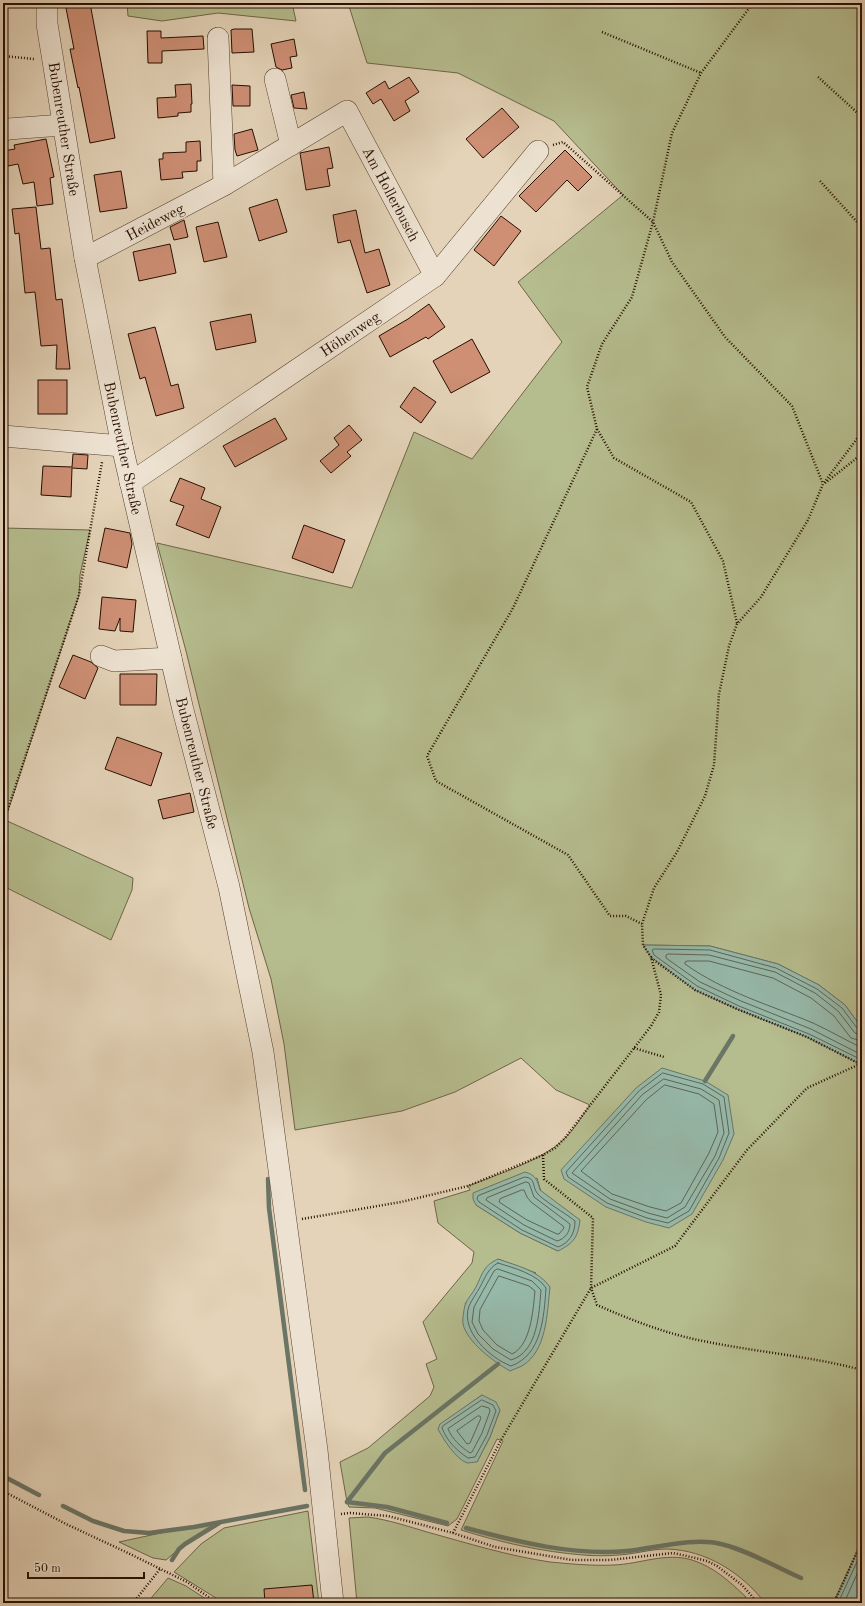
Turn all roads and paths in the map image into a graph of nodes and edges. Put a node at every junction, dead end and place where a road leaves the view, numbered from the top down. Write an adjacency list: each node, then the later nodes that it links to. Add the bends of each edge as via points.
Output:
1 (47, 3): 6 (street, Bubenreuther Straße, via 47,24)
2 (753, 3): 7 (path)
3 (602, 32): 7 (path)
4 (218, 38): 17 (street)
5 (3, 56): 6 (path)
6 (53, 60): 12 (street, Bubenreuther Straße)
7 (701, 73): 18 (path, via 672,133)
8 (818, 77): 11 (path)
9 (275, 79): 14 (street)
10 (347, 112): 14 (street, Heideweg); 21 (street, Am Hollerbusch)
11 (862, 118)
12 (63, 125): 13 (street, via 8,128); 20 (street, Bubenreuther Straße)
13 (3, 131)
14 (291, 145): 17 (street, Heideweg)
15 (538, 151): 18 (path, via 563,142); 21 (street, Höhenweg)
16 (820, 181): 19 (path, via 858,223)
17 (224, 185): 20 (street, Heideweg)
18 (653, 222): 22 (path, via 632,297 602,344 587,387); 28 (path, via 672,262 725,337 792,406)
19 (862, 231)
20 (85, 258): 25 (street, Bubenreuther Straße)
21 (435, 276): 27 (street, Höhenweg)
22 (597, 429): 29 (path, via 614,458 691,502 723,561); 33 (path, via 513,608 427,756 436,781 568,855 610,916 626,916)
23 (862, 432): 28 (path)
24 (3, 436): 25 (street)
25 (113, 445): 27 (street, Bubenreuther Straße); 32 (path, via 92,522 79,595)
26 (862, 454): 28 (path)
27 (130, 482): 31 (street, Bubenreuther Straße)
28 (823, 484): 29 (path, via 808,520 761,597)
29 (737, 624): 33 (path, via 729,646 719,694 714,765 706,796 677,852 654,888)
30 (102, 656): 31 (street, via 114,661)
31 (171, 658): 53 (street, Bubenreuther Straße, via 229,887 263,1052 317,1450)
32 (3, 824)
33 (642, 924): 34 (path, via 643,945)
34 (651, 958): 35 (path, via 661,995 658,1012); 37 (path, via 695,990 808,1037)
35 (634, 1048): 36 (path); 41 (path, via 565,1138)
36 (664, 1057)
37 (860, 1064): 38 (path); 43 (path, via 807,1088 747,1150 675,1246)
38 (862, 1074)
39 (862, 1096): 40 (path)
40 (862, 1121)
41 (543, 1155): 42 (path, via 468,1186 409,1200); 43 (path, via 544,1179 593,1218)
42 (300, 1220)
43 (591, 1288): 44 (path, via 597,1305 635,1321 702,1341); 47 (path, via 501,1440)
44 (862, 1370)
45 (3, 1491): 49 (path)
46 (336, 1515): 47 (path, via 350,1513 388,1516)
47 (453, 1533): 50 (path, via 495,1546 572,1560 610,1560 673,1553 691,1557 717,1566 742,1585)
48 (862, 1541): 54 (path)
49 (160, 1569): 51 (path); 52 (path, via 187,1582)
50 (756, 1602)
51 (133, 1603)
52 (217, 1603)
53 (333, 1603)
54 (834, 1603)

